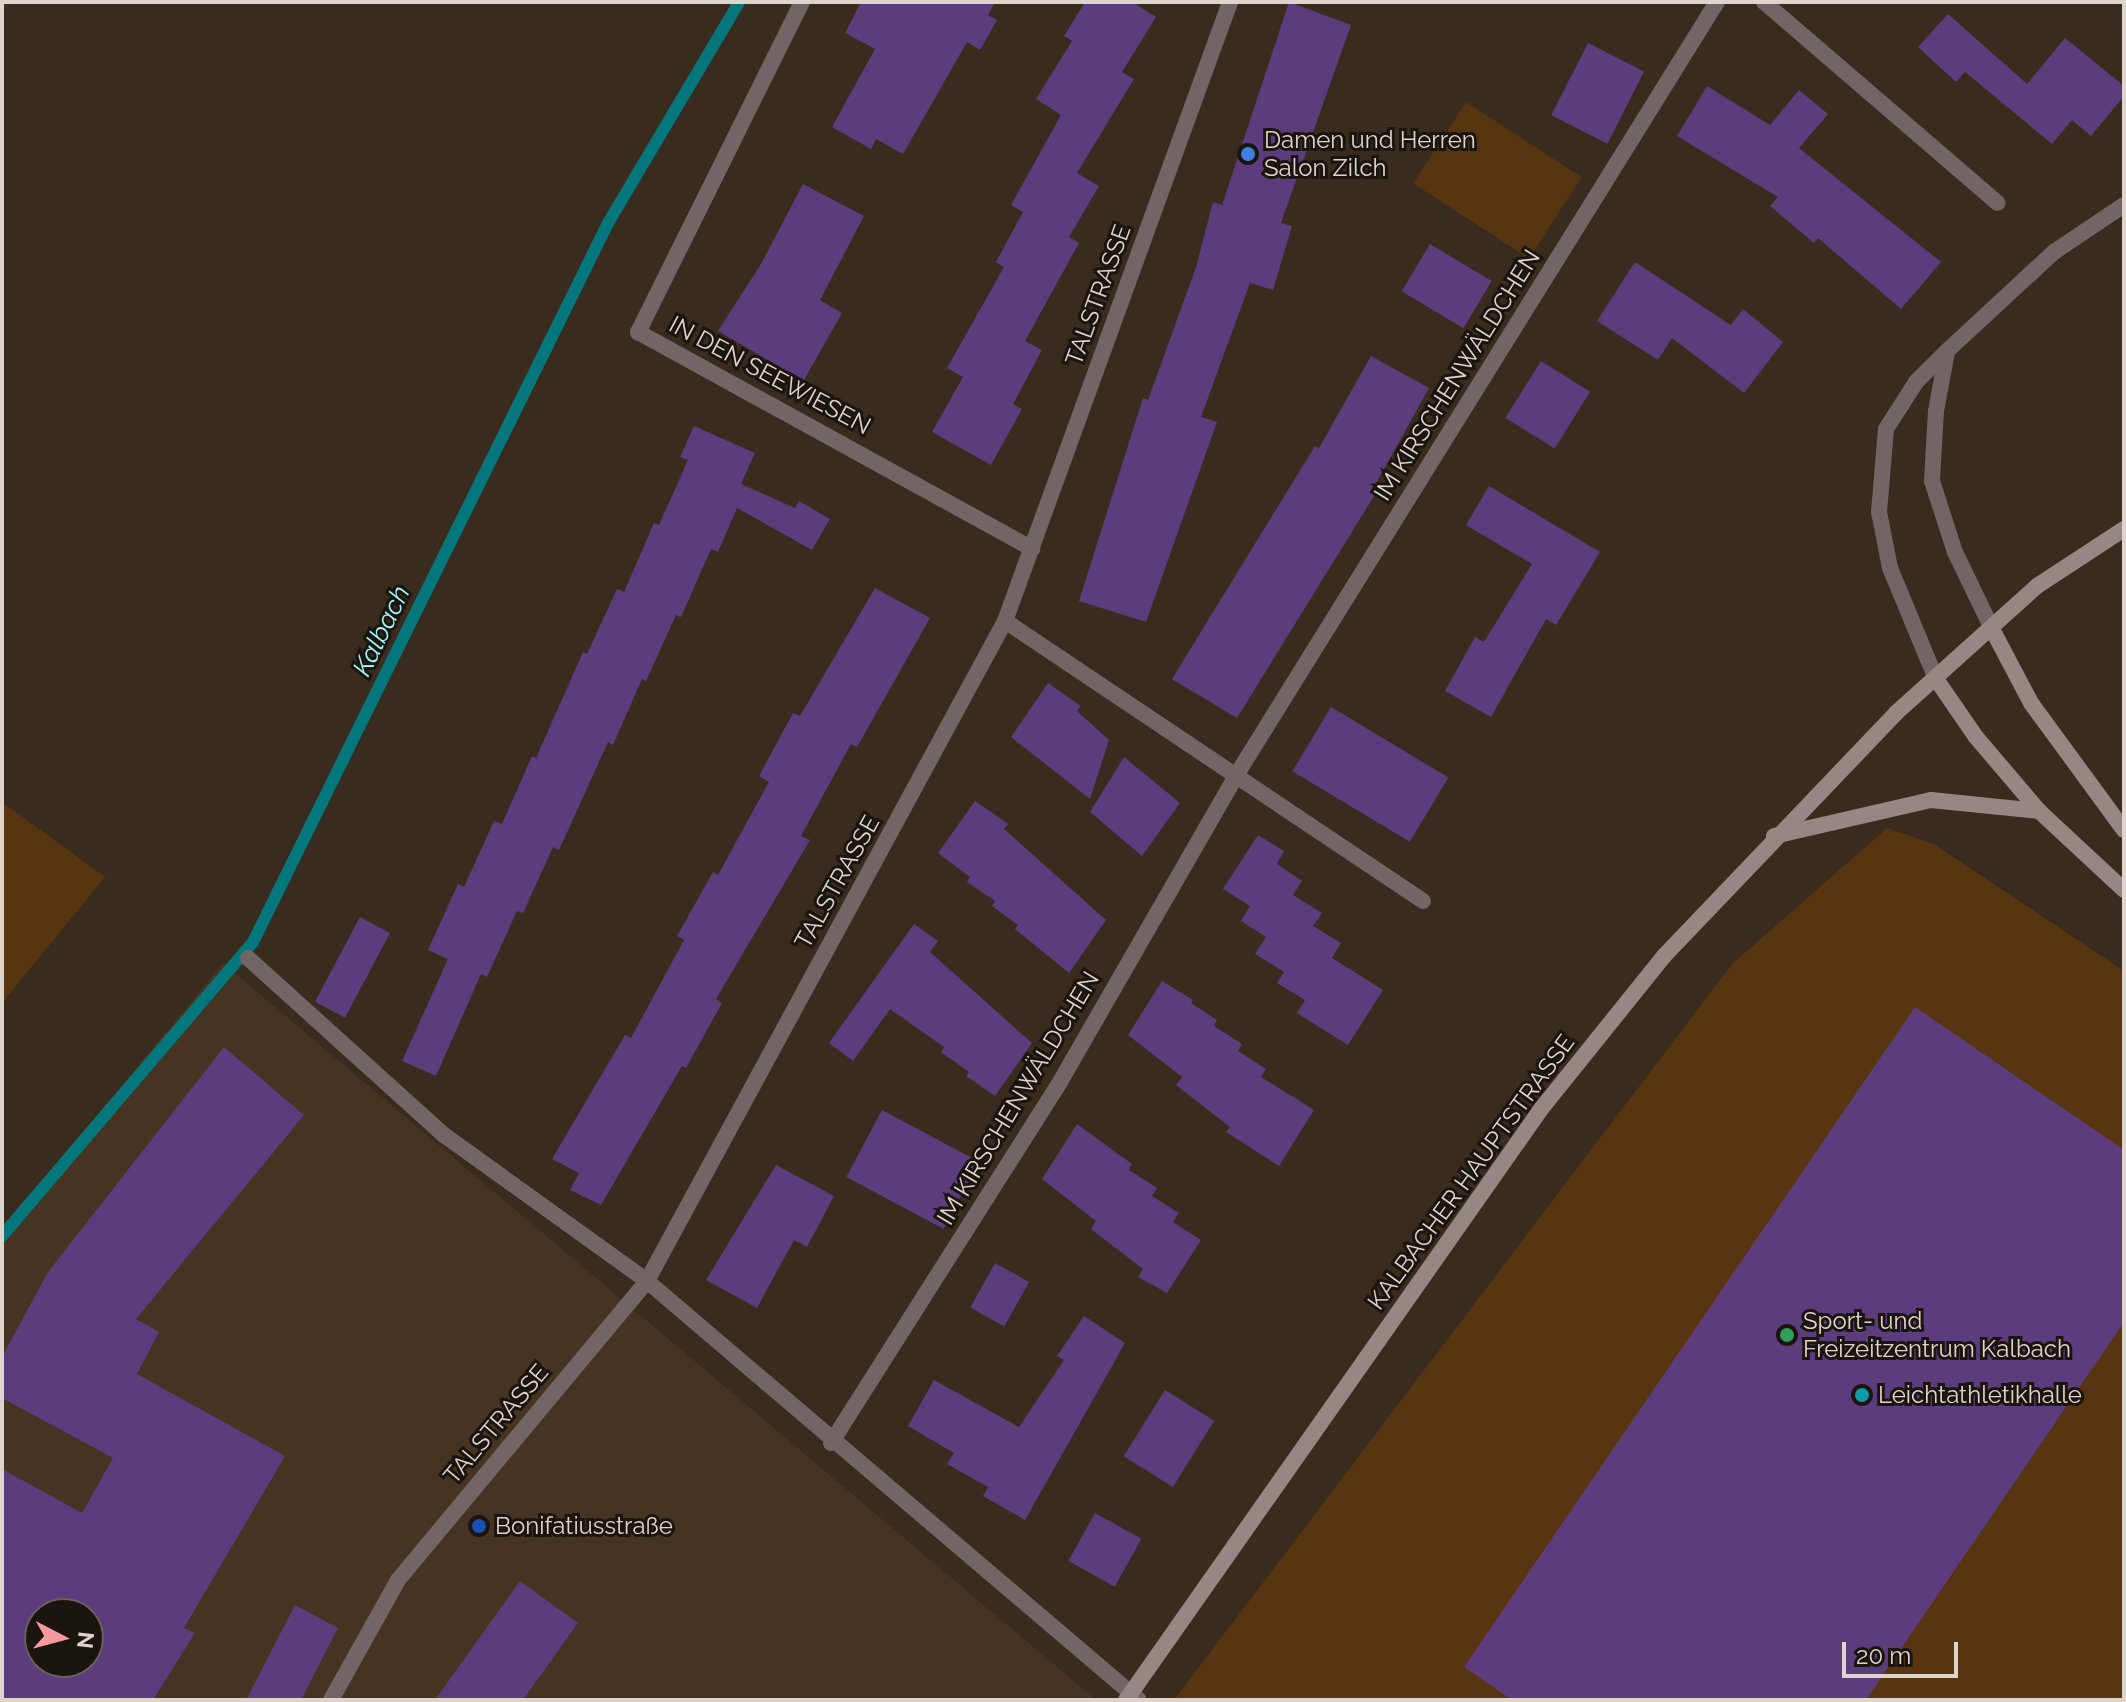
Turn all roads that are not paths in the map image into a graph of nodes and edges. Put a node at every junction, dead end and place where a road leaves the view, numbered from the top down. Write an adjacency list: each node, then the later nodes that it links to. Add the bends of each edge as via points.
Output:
1 (802, 2): 9 (street, IN DEN SEEWIESEN, via 638,332)
2 (1230, 2): 9 (street, TALSTRASSE)
3 (1717, 2): 13 (street, IM KIRSCHENWÄLDCHEN)
4 (1764, 2): 5 (street)
5 (1998, 203)
6 (2124, 205): 7 (street, via 2054,252)
7 (1947, 351): 11 (street, via 1936,411 1932,481 1955,552); 12 (street, via 1916,382 1886,429 1879,512 1890,568)
8 (2124, 529): 11 (street, KALBACHER HAUPTSTRASSE, via 2037,586)
9 (1032, 549): 10 (street, TALSTRASSE)
10 (1005, 621): 13 (street); 20 (street, TALSTRASSE)
11 (1992, 629): 12 (street, KALBACHER HAUPTSTRASSE); 15 (street, via 2031,703)
12 (1936, 679): 14 (street, via 1976,737); 16 (street, KALBACHER HAUPTSTRASSE)
13 (1237, 774): 18 (street); 21 (street, IM KIRSCHENWÄLDCHEN, via 1068,1067)
14 (2039, 811): 16 (street, via 1931,800); 17 (street)
15 (2124, 830)
16 (1772, 837): 22 (street, KALBACHER HAUPTSTRASSE, via 1664,956 1541,1109)
17 (2124, 890)
18 (1423, 901)
19 (248, 958): 20 (street, via 444,1135)
20 (647, 1281): 21 (street); 23 (street, TALSTRASSE, via 398,1580)
21 (831, 1443): 22 (street)
22 (1132, 1698)
23 (331, 1700)

